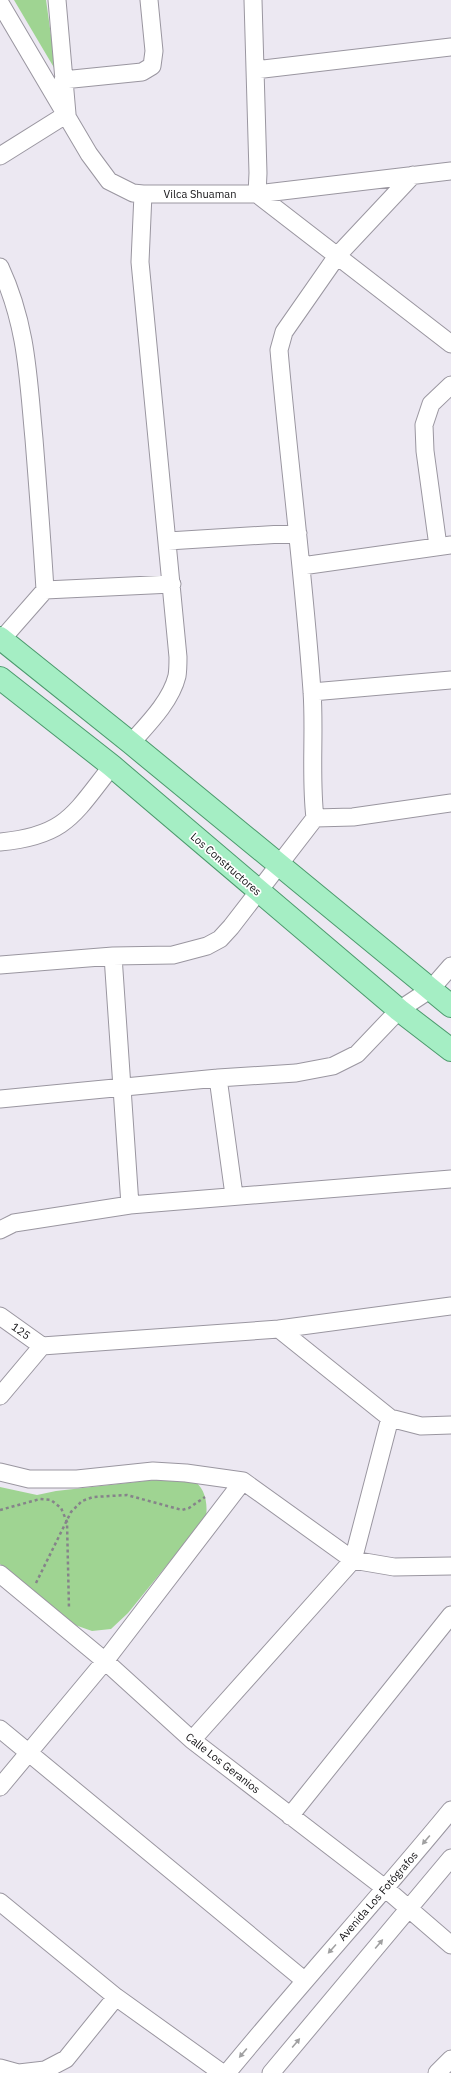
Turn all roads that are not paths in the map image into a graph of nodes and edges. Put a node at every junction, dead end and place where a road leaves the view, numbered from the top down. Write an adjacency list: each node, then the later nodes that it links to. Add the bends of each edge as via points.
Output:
1 (57, 0): 7 (street)
2 (149, 0): 7 (street, via 154,51 152,66 142,72)
3 (253, 0): 6 (street)
4 (1, 8): 8 (street, Vilca Shuaman)
5 (451, 47): 6 (street)
6 (255, 70): 13 (street)
7 (63, 80): 8 (street)
8 (67, 114): 9 (street); 12 (street, Vilca Shuaman, via 89,154 109,181 132,193)
9 (0, 156)
10 (451, 171): 11 (street, Vilca Shuaman)
11 (413, 175): 13 (street, Vilca Shuaman); 14 (street)
12 (143, 194): 13 (street, Vilca Shuaman); 19 (street, via 140,262)
13 (257, 194): 14 (street)
14 (337, 256): 16 (street); 18 (street, via 284,332 279,350)
15 (0, 267): 23 (street, via 12,292 26,349)
16 (451, 344)
17 (451, 385): 20 (street, via 431,404 424,425 425,451)
18 (298, 533): 19 (street); 21 (street)
19 (168, 541): 22 (street)
20 (445, 546): 21 (street)
21 (302, 566): 27 (street)
22 (172, 584): 23 (street); 28 (street, via 178,657 177,676 161,707)
23 (45, 590): 24 (street)
24 (1, 638): 28 (main road)
25 (0, 678): 29 (main road, Los Constructores)
26 (451, 680): 27 (street)
27 (312, 692): 31 (street, via 315,740 312,796)
28 (131, 743): 33 (main road)
29 (112, 766): 32 (street, via 71,818 53,830 35,837); 34 (main road, Los Constructores)
30 (451, 804): 31 (street, via 353,817)
31 (315, 818): 33 (street)
32 (0, 842)
33 (278, 865): 34 (street); 38 (main road)
34 (259, 892): 35 (street, via 220,939 207,946 173,955); 40 (main road, Los Constructores)
35 (113, 956): 36 (street); 43 (street)
36 (0, 965)
37 (451, 966): 38 (street)
38 (431, 989): 39 (main road); 40 (street)
39 (451, 1006)
40 (399, 1010): 41 (main road, Los Constructores); 42 (street, via 357,1054 339,1063 316,1070)
41 (451, 1050)
42 (218, 1078): 43 (street); 46 (street)
43 (123, 1088): 44 (street); 47 (street)
44 (0, 1099)
45 (451, 1179): 46 (street)
46 (234, 1195): 47 (street)
47 (130, 1205): 48 (street, via 14,1223)
48 (0, 1230)
49 (451, 1306): 51 (street)
50 (0, 1316): 52 (street, 125)
51 (279, 1329): 52 (street); 54 (street)
52 (42, 1346): 53 (street)
53 (0, 1396)
54 (390, 1418): 55 (street, via 421,1426); 58 (street)
55 (451, 1425)
56 (0, 1472): 57 (street, via 30,1479 77,1479 153,1471)
57 (243, 1481): 58 (street); 62 (street)
58 (353, 1560): 59 (street, via 394,1567); 64 (street)
59 (451, 1566)
60 (0, 1574): 62 (street, Calle Los Geranios)
61 (451, 1615): 68 (street)
62 (105, 1661): 64 (street, Calle Los Geranios); 65 (street)
63 (0, 1729): 65 (street)
64 (192, 1740): 68 (street, Calle Los Geranios)
65 (30, 1752): 66 (street); 74 (street)
66 (0, 1787)
67 (451, 1810): 70 (street, Avenida Los Fotógrafos, one-way to 70)
68 (290, 1816): 70 (street, Calle Los Geranios)
69 (451, 1858): 72 (street)
70 (386, 1889): 72 (street, Calle Los Geranios); 74 (street, Avenida Los Fotógrafos, one-way to 74)
71 (0, 1902): 75 (street)
72 (408, 1909): 73 (street, Calle Los Geranios); 81 (street, one-way to 72)
73 (451, 1945)
74 (304, 1980): 80 (street, Avenida Los Fotógrafos, one-way to 80)
75 (116, 1997): 78 (street, via 66,2059 45,2070); 79 (street)
76 (451, 2059): 82 (street)
77 (0, 2068): 78 (street)
78 (19, 2073)
79 (222, 2073)
80 (227, 2073)
81 (271, 2073)
82 (437, 2073)

